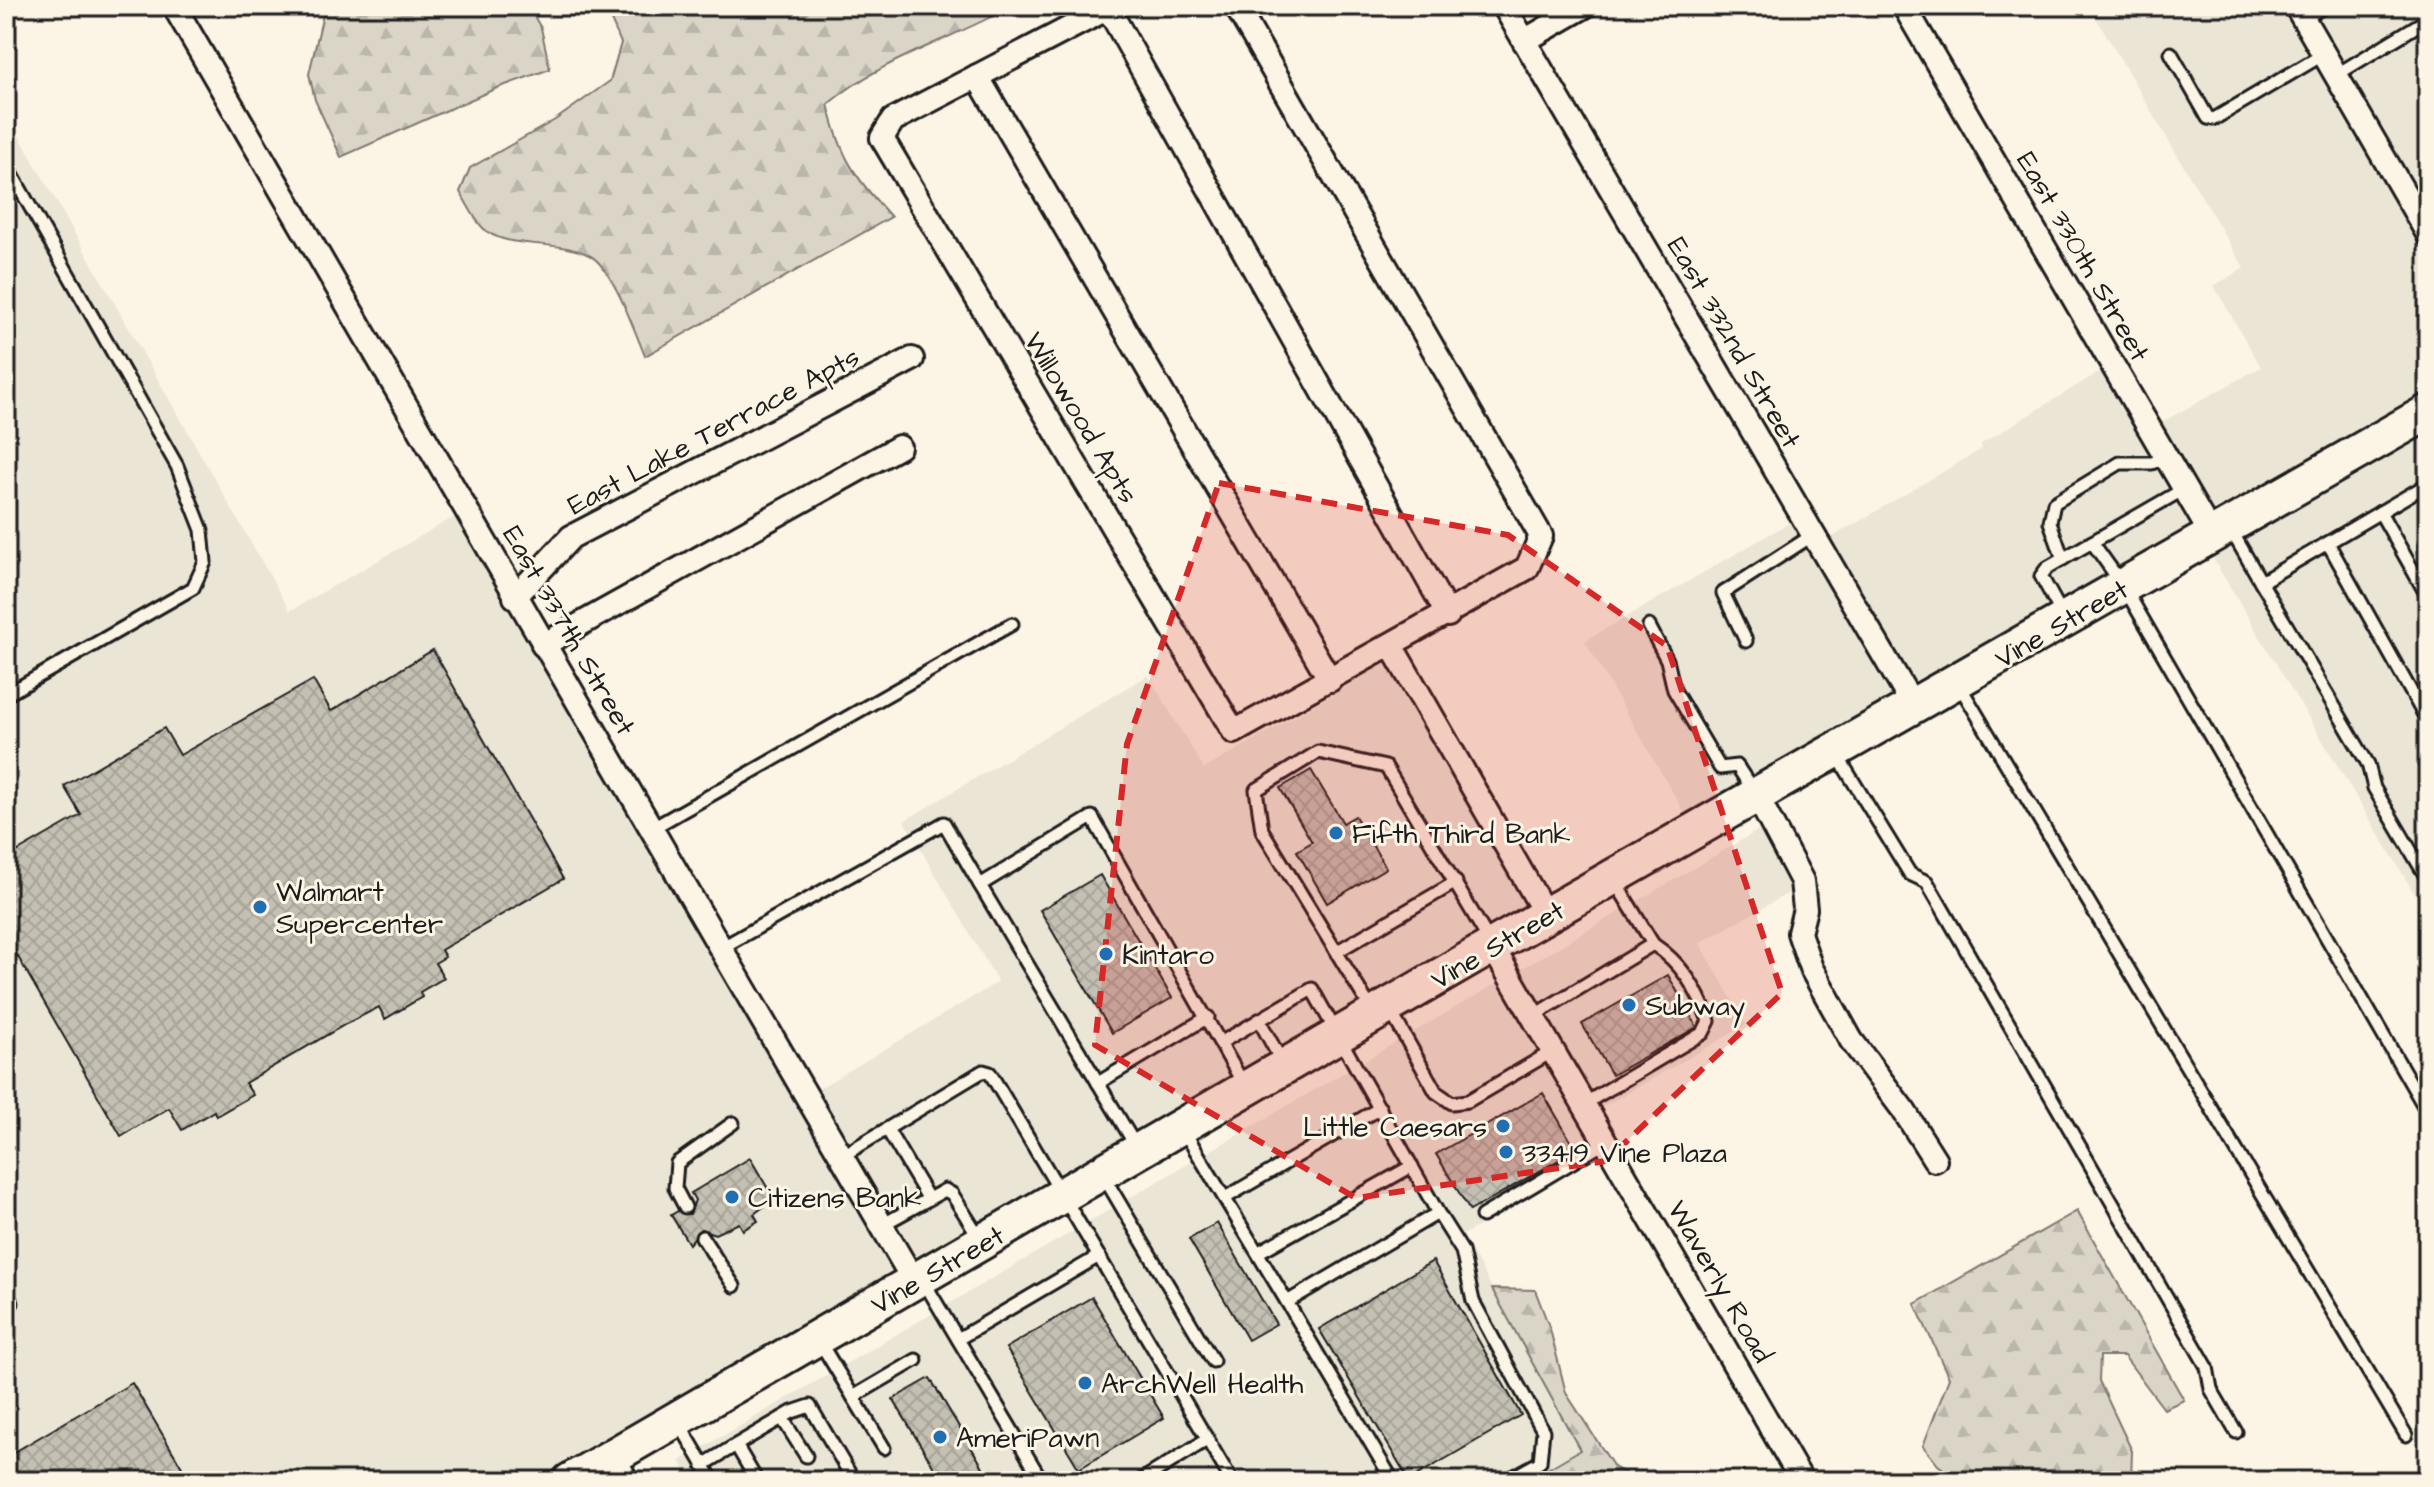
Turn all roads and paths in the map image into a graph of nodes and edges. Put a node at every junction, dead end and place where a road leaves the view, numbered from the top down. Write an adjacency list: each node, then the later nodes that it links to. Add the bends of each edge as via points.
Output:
1 (174, 6): 31 (street, East 337th Street)
2 (1236, 6): 33 (street, Willowood Apts, via 1541,536 1527,568)
3 (1504, 6): 10 (street, East 332nd Street)
4 (1585, 6): 10 (street)
5 (1904, 6): 20 (street, East 330th Street)
6 (2325, 6): 8 (lane)
7 (1110, 7): 14 (street, Willowood Apts); 33 (street, Willowood Apts)
8 (2300, 12): 12 (street)
9 (2428, 19): 13 (lane)
10 (1524, 41): 25 (street, East 332nd Street)
11 (2171, 53): 12 (lane, via 2208,118 2214,119)
12 (2324, 54): 13 (street)
13 (2336, 75): 16 (street)
14 (977, 76): 40 (street); 40 (street, Willowood Apts, via 893,120 882,138 1234,732)
15 (6, 164): 42 (lane, via 177,466 202,530 205,562 193,588)
16 (2428, 234)
17 (912, 359): 31 (street, East Lake Terrace Apts, via 571,537)
18 (2428, 412): 24 (main road, Vine Street)
19 (899, 447): 38 (street)
20 (2166, 457): 22 (street, East 330th Street); 28 (lane, via 2152,463 2120,463 2054,503 2050,522)
21 (2428, 484): 23 (lane)
22 (2184, 489): 24 (street, East 330th Street); 26 (lane)
23 (2380, 512): 27 (lane); 32 (lane)
24 (2220, 531): 29 (lane); 30 (main road, Vine Street)
25 (1813, 535): 37 (lane, via 1723,593); 43 (street, East 332nd Street)
26 (2092, 542): 28 (lane); 30 (lane)
27 (2328, 543): 29 (lane); 44 (lane)
28 (2063, 559): 34 (lane, via 2041,576)
29 (2261, 582): 49 (lane, via 2368,764 2374,788)
30 (2124, 587): 34 (main road, Vine Street); 69 (lane)
31 (515, 597): 38 (street, East 337th Street)
32 (2428, 597)
33 (1448, 615): 39 (street, Willowood Apts)
34 (2066, 620): 41 (main road, Vine Street)
35 (1012, 624): 47 (lane)
36 (1649, 626): 46 (lane, via 1667,660 1674,690 1720,768 1737,766)
37 (1746, 641)
38 (543, 645): 47 (street, East 337th Street)
39 (1392, 647): 40 (street, Willowood Apts); 52 (street)
40 (1330, 680)
41 (1958, 682): 43 (main road, Vine Street); 101 (lane)
42 (6, 695)
43 (1914, 707): 45 (main road, Vine Street)
44 (2428, 722)
45 (1835, 751): 46 (main road, Vine Street); 100 (lane, via 1910,874 1927,882 2207,1367 2211,1389)
46 (1757, 796): 48 (main road, Vine Street); 76 (street, via 1802,881 1805,909 1799,933 1811,968 1851,1040)
47 (651, 829): 55 (street, East 337th Street)
48 (1613, 878): 52 (main road, Vine Street); 53 (lane)
49 (2428, 880)
50 (1456, 882): 54 (lane); 56 (lane); 56 (lane, via 1386,767 1318,752 1256,790 1262,830)
51 (980, 885): 55 (lane, via 944,823); 59 (lane, via 1092,817); 65 (lane)
52 (1546, 915): 54 (main road, Vine Street)
53 (1653, 944): 58 (lane); 67 (lane, via 1674,957 1709,1021 1703,1033)
54 (1492, 946): 57 (main road, Vine Street); 58 (street, Waverly Road)
55 (721, 948): 75 (street, East 337th Street)
56 (1336, 952): 57 (lane)
57 (1381, 1011): 61 (main road, Vine Street); 63 (lane, via 1436,1092 1452,1103 1468,1101)
58 (1533, 1016): 63 (street, Waverly Road)
59 (1208, 1017): 62 (lane); 65 (lane)
60 (1259, 1020): 61 (lane, via 1312,989); 62 (lane); 64 (lane)
61 (1339, 1035): 64 (main road, Vine Street); 68 (lane)
62 (1222, 1042): 66 (lane)
63 (1553, 1051): 67 (street, Waverly Road)
64 (1284, 1067): 66 (main road, Vine Street)
65 (1098, 1083): 74 (lane)
66 (1246, 1089): 71 (main road, Vine Street)
67 (1584, 1104): 73 (street, Waverly Road)
68 (1380, 1108): 77 (lane); 81 (lane)
69 (2428, 1113)
70 (733, 1123): 82 (lane, via 677,1163 675,1188)
71 (1181, 1127): 74 (main road, Vine Street); 81 (lane)
72 (887, 1129): 75 (lane); 79 (lane, via 983,1071 990,1073); 80 (lane)
73 (1606, 1142): 84 (lane); 117 (street, Waverly Road)
74 (1140, 1152): 78 (main road, Vine Street)
75 (842, 1156): 85 (street, East 337th Street)
76 (1935, 1160)
77 (1412, 1166): 83 (lane); 88 (lane)
78 (1102, 1173): 79 (main road, Vine Street); 96 (lane)
79 (1065, 1195): 87 (main road, Vine Street); 89 (lane)
80 (928, 1198): 85 (lane); 87 (lane, via 945,1190 952,1194)
81 (1225, 1198): 88 (lane)
82 (685, 1207)
83 (1438, 1213): 92 (lane); 116 (lane, via 1462,1251 1473,1301 1543,1431 1540,1462)
84 (1482, 1216)
85 (882, 1225): 90 (street, East 337th Street)
86 (702, 1237): 91 (lane)
87 (983, 1243): 90 (main road, Vine Street)
88 (1259, 1252): 92 (lane)
89 (1099, 1256): 94 (lane); 102 (lane)
90 (918, 1281): 93 (main road, Vine Street); 94 (lane)
91 (734, 1286)
92 (1287, 1302): 115 (lane)
93 (818, 1339): 97 (lane); 99 (main road, Vine Street)
94 (958, 1339): 112 (lane)
95 (916, 1360): 97 (lane)
96 (1213, 1361)
97 (853, 1397): 104 (lane)
98 (782, 1418): 103 (lane); 105 (lane); 111 (lane, via 810,1406)
99 (677, 1420): 106 (lane); 107 (main road, Vine Street)
100 (2236, 1432)
101 (2406, 1435)
102 (1208, 1439): 113 (lane); 114 (lane)
103 (736, 1445): 106 (lane); 110 (lane)
104 (884, 1448)
105 (806, 1456)
106 (703, 1465): 109 (lane)
107 (626, 1467): 108 (main road, Vine Street)
108 (570, 1481)
109 (713, 1481)
110 (757, 1481)
111 (854, 1481)
112 (1042, 1481)
113 (1140, 1481)
114 (1232, 1481)
115 (1393, 1481)
116 (1506, 1481)
117 (1802, 1481)

